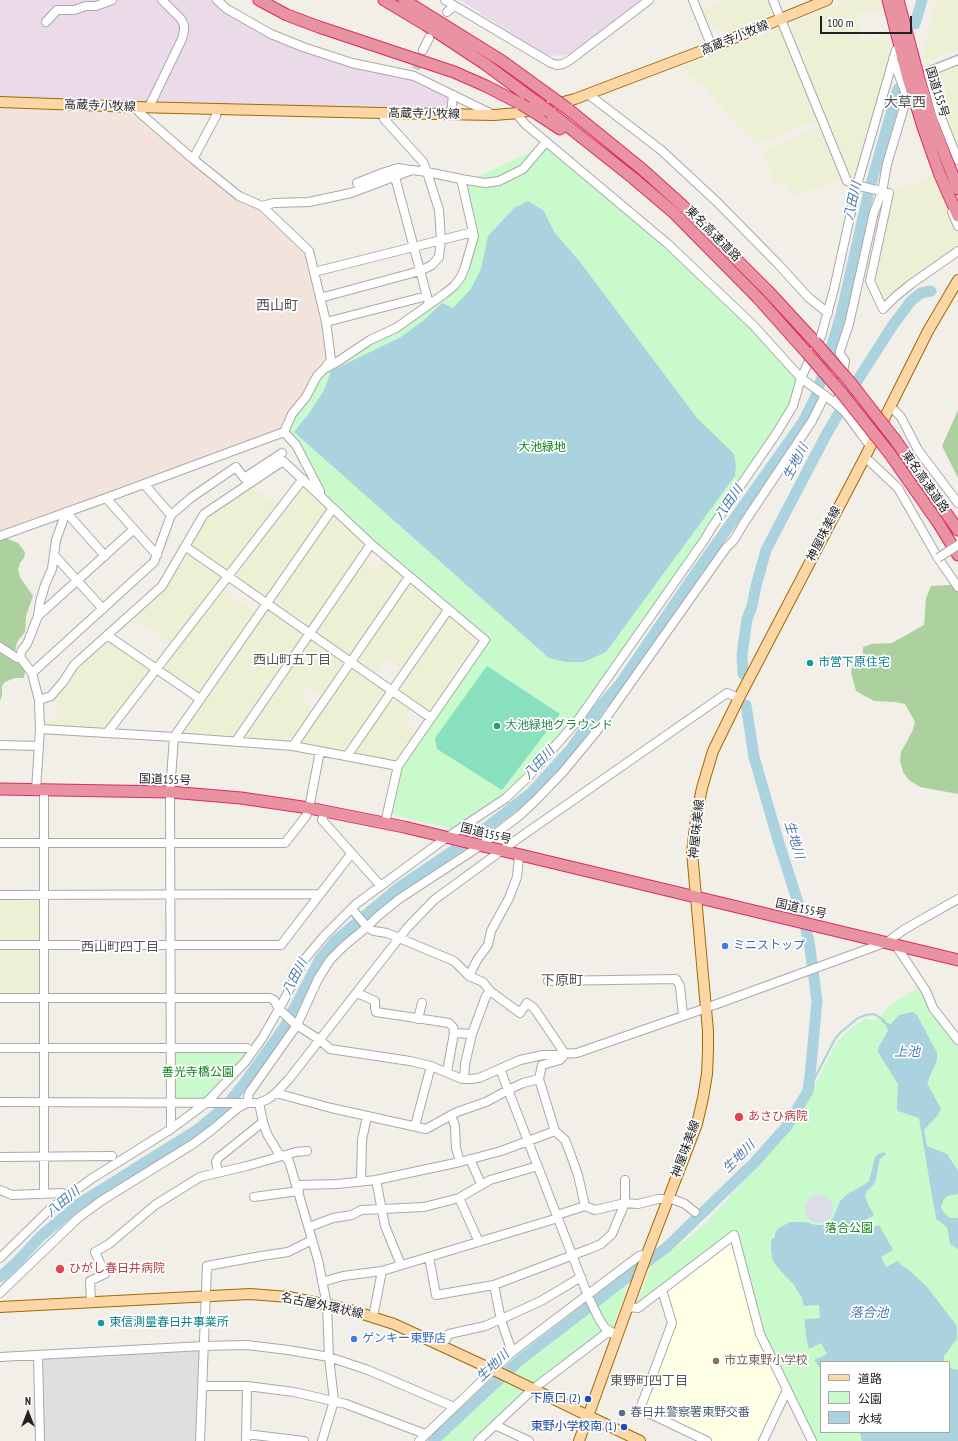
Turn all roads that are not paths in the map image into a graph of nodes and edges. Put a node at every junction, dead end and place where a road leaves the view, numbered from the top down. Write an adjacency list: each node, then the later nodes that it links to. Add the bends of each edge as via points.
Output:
1 (112, 0): 15 (street, via 96,6)
2 (162, 0): 32 (street, via 181,19 184,31)
3 (217, 0): 29 (street, via 227,9 271,34 303,48 352,63 415,73)
4 (259, 0): 34 (highway, via 287,15 324,29 454,72 486,86)
5 (384, 0): 54 (highway, 東名高速道路, bridge, via 485,64 551,113 673,212)
6 (404, 0): 18 (highway, 東名高速道路)
7 (411, 0): 18 (highway)
8 (445, 0): 16 (street)
9 (649, 0): 16 (street, via 570,60 556,65)
10 (693, 0): 22 (street)
11 (773, 0): 19 (street)
12 (827, 0): 19 (main road, 高蔵寺小牧線)
13 (888, 0): 23 (highway, 国道155号)
14 (898, 0): 47 (highway, 国道155号, via 933,124)
15 (90, 3): 20 (street, via 74,10 57,10)
16 (454, 6): 17 (street)
17 (447, 12)
18 (432, 16): 82 (highway, 東名高速道路, bridge, via 568,108 682,205 767,290 850,382 896,440)
19 (780, 19): 22 (main road, 高蔵寺小牧線); 46 (street, via 847,181)
20 (46, 22)
21 (429, 38): 24 (street)
22 (712, 47): 28 (main road, 高蔵寺小牧線)
23 (901, 47): 25 (street, via 896,50); 27 (highway, 国道155号)
24 (423, 50)
25 (893, 59): 27 (street); 46 (street)
26 (958, 60): 40 (street, via 928,72 940,115)
27 (909, 93): 48 (street); 50 (highway, 国道155号); 51 (street, via 918,127)
28 (588, 94): 34 (main road, 高蔵寺小牧線, via 576,99); 62 (street, via 661,150 778,264 809,298)
29 (454, 95): 36 (street); 37 (street)
30 (0, 102): 31 (main road, 高蔵寺小牧線)
31 (135, 107): 32 (main road, 高蔵寺小牧線); 39 (street)
32 (149, 108): 33 (main road, 高蔵寺小牧線)
33 (216, 109): 35 (main road, 高蔵寺小牧線); 39 (street, via 216,116)
34 (519, 109): 37 (main road, 高蔵寺小牧線); 38 (street, via 525,124); 54 (highway, bridge, via 539,115 580,144)
35 (383, 114): 36 (main road, 高蔵寺小牧線); 42 (street, via 384,119 423,162)
36 (452, 114): 37 (main road, 高蔵寺小牧線)
37 (494, 114)
38 (546, 142): 44 (street, via 523,169 499,181 485,183); 65 (street, via 668,244 753,325)
39 (193, 159): 49 (street, via 239,196)
40 (958, 160)
41 (412, 170): 42 (street); 43 (street); 45 (street, via 398,168)
42 (427, 172): 44 (street); 53 (street, via 439,210)
43 (395, 177): 49 (street, via 351,192 309,202); 55 (street)
44 (462, 179): 52 (street)
45 (357, 183)
46 (859, 185): 48 (street); 62 (street)
47 (958, 189)
48 (881, 191): 56 (street, via 889,193 870,281 883,309 905,288); 67 (street, via 840,351 845,361 838,400)
49 (262, 206): 58 (street, via 309,251)
50 (958, 216)
51 (958, 226)
52 (473, 232): 53 (street); 61 (street, via 466,267 461,277 444,294)
53 (441, 240): 55 (street); 57 (street, via 439,257 432,265)
54 (705, 244): 89 (highway, 東名高速道路, bridge, via 758,298 840,391 890,454)
55 (414, 247): 57 (street); 58 (street)
56 (958, 251)
57 (420, 271): 60 (street); 61 (street)
58 (314, 272): 60 (street)
59 (958, 280): 68 (main road, 神屋味美線, via 928,331)
60 (320, 298): 63 (street)
61 (428, 300): 63 (street); 64 (street, via 396,328 370,340)
62 (828, 313): 65 (street)
63 (326, 322): 64 (street, via 331,360)
64 (325, 368): 69 (street, via 292,414)
65 (802, 378): 66 (street); 128 (street, via 793,406 776,434 578,720 506,798)
66 (825, 395): 67 (street); 132 (street, via 812,421 734,540 596,732 535,801)
67 (835, 403): 70 (street, via 845,412)
68 (890, 406): 70 (main road, 神屋味美線); 77 (street, via 901,417 918,450)
69 (284, 432): 74 (street); 75 (street, via 296,445)
70 (870, 446): 72 (main road, 神屋味美線)
71 (282, 454): 80 (street, via 244,478 236,467 192,497)
72 (865, 457): 91 (street, via 898,488); 108 (main road, 神屋味美線)
73 (303, 479): 75 (street); 86 (street, via 283,461 204,514); 92 (street)
74 (144, 484): 76 (street); 80 (street)
75 (320, 495): 78 (street)
76 (106, 498): 79 (street); 81 (street)
77 (958, 503)
78 (333, 508): 84 (street); 96 (street)
79 (66, 512): 83 (street); 87 (street, via 56,540); 90 (street)
80 (171, 515): 88 (street)
81 (133, 530): 88 (street); 90 (street)
82 (958, 530)
83 (0, 536)
84 (371, 544): 93 (street); 100 (street)
85 (958, 545): 91 (street, bridge)
86 (186, 547): 92 (street); 101 (street, via 162,586)
87 (54, 555): 94 (street); 99 (street, via 52,569 44,585)
88 (157, 555): 97 (street, via 154,562)
89 (958, 555)
90 (105, 556): 94 (street)
91 (938, 558): 95 (street)
92 (227, 576): 96 (street); 105 (street)
93 (409, 577): 98 (street); 104 (street)
94 (78, 580): 97 (street); 99 (street)
95 (958, 587)
96 (267, 604): 100 (street); 109 (street)
97 (103, 609): 106 (street)
98 (448, 610): 107 (street); 111 (street, via 484,640)
99 (38, 616): 103 (street)
100 (309, 634): 104 (street); 115 (street)
101 (107, 636): 105 (street); 110 (street, via 74,665 51,696)
102 (0, 647): 103 (street, via 17,658)
103 (20, 657): 106 (street)
104 (350, 662): 107 (street); 118 (street)
105 (156, 669): 109 (street); 113 (street)
106 (32, 673): 110 (street)
107 (392, 690): 111 (street); 120 (street)
108 (739, 698): 133 (street, via 727,693); 141 (main road, 神屋味美線, via 714,751 702,788 692,852)
109 (200, 699): 114 (street)
110 (38, 700): 112 (street)
111 (431, 718): 121 (street)
112 (40, 730): 113 (street); 117 (street)
113 (106, 733): 114 (street)
114 (174, 736): 115 (street); 124 (street)
115 (236, 741): 118 (street)
116 (0, 745): 117 (street)
117 (39, 746): 123 (street)
118 (293, 746): 119 (street)
119 (320, 751): 120 (street); 125 (street)
120 (347, 756): 121 (street)
121 (398, 766): 127 (street)
122 (0, 789): 123 (highway, 国道155号)
123 (40, 790): 124 (highway, 国道155号); 130 (street)
124 (170, 792): 125 (highway, 国道155号, via 241,798); 131 (street)
125 (309, 808): 126 (highway, 国道155号); 131 (street, via 306,816 284,843)
126 (325, 811): 127 (highway, 国道155号); 134 (street, via 322,820)
127 (385, 823): 128 (highway, 国道155号)
128 (446, 838): 132 (highway, 国道155号); 136 (street)
129 (0, 843): 130 (street)
130 (44, 843): 131 (street); 139 (street)
131 (171, 843): 140 (street)
132 (480, 846): 133 (highway, 国道155号); 144 (street, via 399,899)
133 (501, 851): 135 (highway, 国道155号); 145 (street, via 434,900)
134 (351, 854): 136 (street); 137 (street)
135 (519, 856): 141 (highway, 国道155号); 151 (street, via 517,877 509,898 491,931 488,945)
136 (380, 885): 143 (street)
137 (320, 894): 140 (street); 149 (street, via 281,945)
138 (0, 895): 139 (street)
139 (44, 895): 140 (street); 148 (street)
140 (171, 895): 149 (street)
141 (695, 897): 146 (highway, 国道155号); 159 (main road, 神屋味美線)
142 (958, 899): 146 (street, via 905,929)
143 (352, 909): 144 (street); 160 (street, via 304,960)
144 (367, 926): 145 (street, via 374,932); 163 (street, via 330,960)
145 (400, 938): 151 (street, via 454,962); 154 (street)
146 (891, 943): 150 (highway, 国道155号); 159 (street); 167 (street, via 926,991 933,1008)
147 (0, 945): 148 (street)
148 (44, 945): 149 (street); 156 (street)
149 (171, 945): 157 (street)
150 (958, 960)
151 (469, 976): 153 (street, via 483,982)
152 (548, 981): 161 (street, via 676,979 680,986)
153 (490, 991): 165 (street, via 483,1002); 172 (street, via 520,1013 527,1002 534,1008)
154 (357, 993): 162 (street, via 375,1000 376,1012); 166 (street)
155 (0, 998): 156 (street)
156 (44, 998): 157 (street); 169 (street)
157 (171, 999): 160 (street, via 270,998); 170 (street)
158 (422, 1003): 162 (street)
159 (706, 1008): 161 (street); 212 (main road, 神屋味美線, via 707,1074 697,1124)
160 (280, 1010): 163 (street); 183 (street, via 245,1062)
161 (683, 1016): 172 (street, via 577,1053)
162 (418, 1019): 164 (street, via 449,1023)
163 (296, 1025): 166 (street); 184 (street, via 249,1093)
164 (454, 1033): 165 (street); 175 (street)
165 (472, 1034): 176 (street)
166 (320, 1040): 173 (street, via 330,1050); 179 (street)
167 (958, 1040)
168 (0, 1048): 169 (street)
169 (44, 1048): 170 (street); 181 (street)
170 (171, 1048): 171 (street); 182 (street)
171 (247, 1048)
172 (565, 1054): 174 (street, via 543,1055); 177 (street, via 560,1060 542,1065)
173 (431, 1066): 175 (street); 189 (street)
174 (500, 1068): 176 (street, via 479,1078); 178 (street)
175 (447, 1072): 176 (street)
176 (464, 1079)
177 (539, 1079): 178 (street); 191 (street)
178 (508, 1090): 186 (street, via 486,1102); 192 (street)
179 (276, 1093): 185 (street); 187 (street)
180 (0, 1102): 181 (street)
181 (44, 1102): 182 (street); 194 (street)
182 (171, 1102): 183 (street); 190 (street)
183 (206, 1103): 184 (street); 190 (street)
184 (247, 1103): 185 (street); 231 (street, via 193,1144 78,1218)
185 (259, 1103): 188 (street)
186 (451, 1115): 189 (street, via 426,1128); 199 (street, via 456,1126 456,1148)
187 (367, 1116): 189 (street); 204 (street, via 362,1140)
188 (263, 1122): 196 (street, via 279,1154); 201 (street, via 218,1158)
189 (415, 1126)
190 (171, 1129): 209 (street)
191 (555, 1131): 192 (street); 214 (street, via 565,1140 570,1150)
192 (528, 1141): 198 (street); 200 (street)
193 (307, 1151): 196 (street)
194 (44, 1156): 195 (street); 197 (street); 208 (street)
195 (112, 1156)
196 (284, 1156): 201 (street); 206 (street, via 289,1161)
197 (0, 1157)
198 (470, 1159): 199 (street); 205 (street)
199 (460, 1162): 202 (street)
200 (538, 1166): 205 (street); 217 (street)
201 (218, 1172): 234 (street, via 200,1177 155,1204 109,1244 95,1252 105,1274 90,1281)
202 (376, 1180): 204 (street); 215 (street)
203 (625, 1180): 213 (street)
204 (361, 1181): 206 (street)
205 (481, 1184): 211 (street)
206 (298, 1188): 210 (street); 218 (street)
207 (0, 1190): 208 (street, via 12,1194)
208 (44, 1194): 209 (street, via 62,1193)
209 (68, 1196): 222 (street, via 51,1208)
210 (254, 1197)
211 (459, 1198): 215 (street, via 424,1207); 220 (street)
212 (668, 1199): 213 (street, via 638,1204); 216 (street, via 685,1204); 224 (main road, 神屋味美線)
213 (625, 1203): 214 (street, via 595,1210); 221 (street, via 612,1234 602,1244)
214 (585, 1206): 217 (street)
215 (381, 1210): 218 (street, via 360,1210 352,1215); 225 (street)
216 (694, 1212)
217 (557, 1217): 220 (street); 221 (street)
218 (309, 1226): 219 (street)
219 (312, 1240): 228 (street); 232 (street, via 288,1252 207,1266)
220 (479, 1242): 223 (street)
221 (572, 1256): 227 (street); 229 (street)
222 (0, 1258)
223 (429, 1258): 225 (street); 229 (street, via 436,1295)
224 (646, 1259): 233 (street, via 639,1256); 235 (main road, 神屋味美線)
225 (401, 1265): 226 (street)
226 (382, 1271): 228 (street, via 343,1276); 238 (street)
227 (581, 1277): 233 (street); 239 (street, via 541,1301)
228 (322, 1282): 236 (street)
229 (494, 1285): 239 (street)
230 (662, 1290): 235 (street, via 638,1308); 251 (street, via 734,1235 760,1334); 267 (street, via 672,1323 640,1409)
231 (0, 1293)
232 (206, 1296): 234 (main road, 名古屋外環状線); 236 (main road, 名古屋外環状線, via 266,1295); 241 (street)
233 (590, 1299): 240 (street, via 605,1328); 243 (street)
234 (91, 1302): 237 (main road, 名古屋外環状線)
235 (630, 1303): 240 (main road, 神屋味美線)
236 (327, 1305): 238 (main road, 名古屋外環状線); 246 (street)
237 (0, 1307)
238 (373, 1317): 242 (main road, 名古屋外環状線)
239 (501, 1320): 242 (street, via 449,1334); 243 (street)
240 (618, 1336): 250 (street, via 608,1332); 254 (main road, 神屋味美線)
241 (203, 1346): 244 (street); 246 (street, via 247,1346); 248 (street)
242 (442, 1346): 247 (main road, 名古屋外環状線)
243 (512, 1352): 247 (street)
244 (38, 1355): 245 (street); 258 (street)
245 (0, 1357)
246 (329, 1357): 252 (street); 253 (street, via 368,1370)
247 (497, 1372): 250 (main road, 名古屋外環状線); 253 (street)
248 (202, 1386): 249 (street); 259 (street)
249 (247, 1386): 252 (street, via 294,1392); 257 (street)
250 (533, 1389): 254 (main road, 名古屋外環状線); 255 (street)
251 (787, 1390): 268 (street); 269 (street)
252 (334, 1401): 256 (street); 261 (street)
253 (454, 1407): 256 (street)
254 (588, 1416): 265 (main road, 神屋味美線); 266 (main road, 名古屋外環状線)
255 (495, 1425): 263 (street); 264 (street)
256 (425, 1434): 262 (street)
257 (246, 1438): 260 (street)
258 (40, 1441)
259 (200, 1441)
260 (304, 1441)
261 (322, 1441)
262 (419, 1441)
263 (478, 1441)
264 (529, 1441)
265 (579, 1441)
266 (640, 1441)
267 (707, 1441)
268 (763, 1441)
269 (812, 1441)

